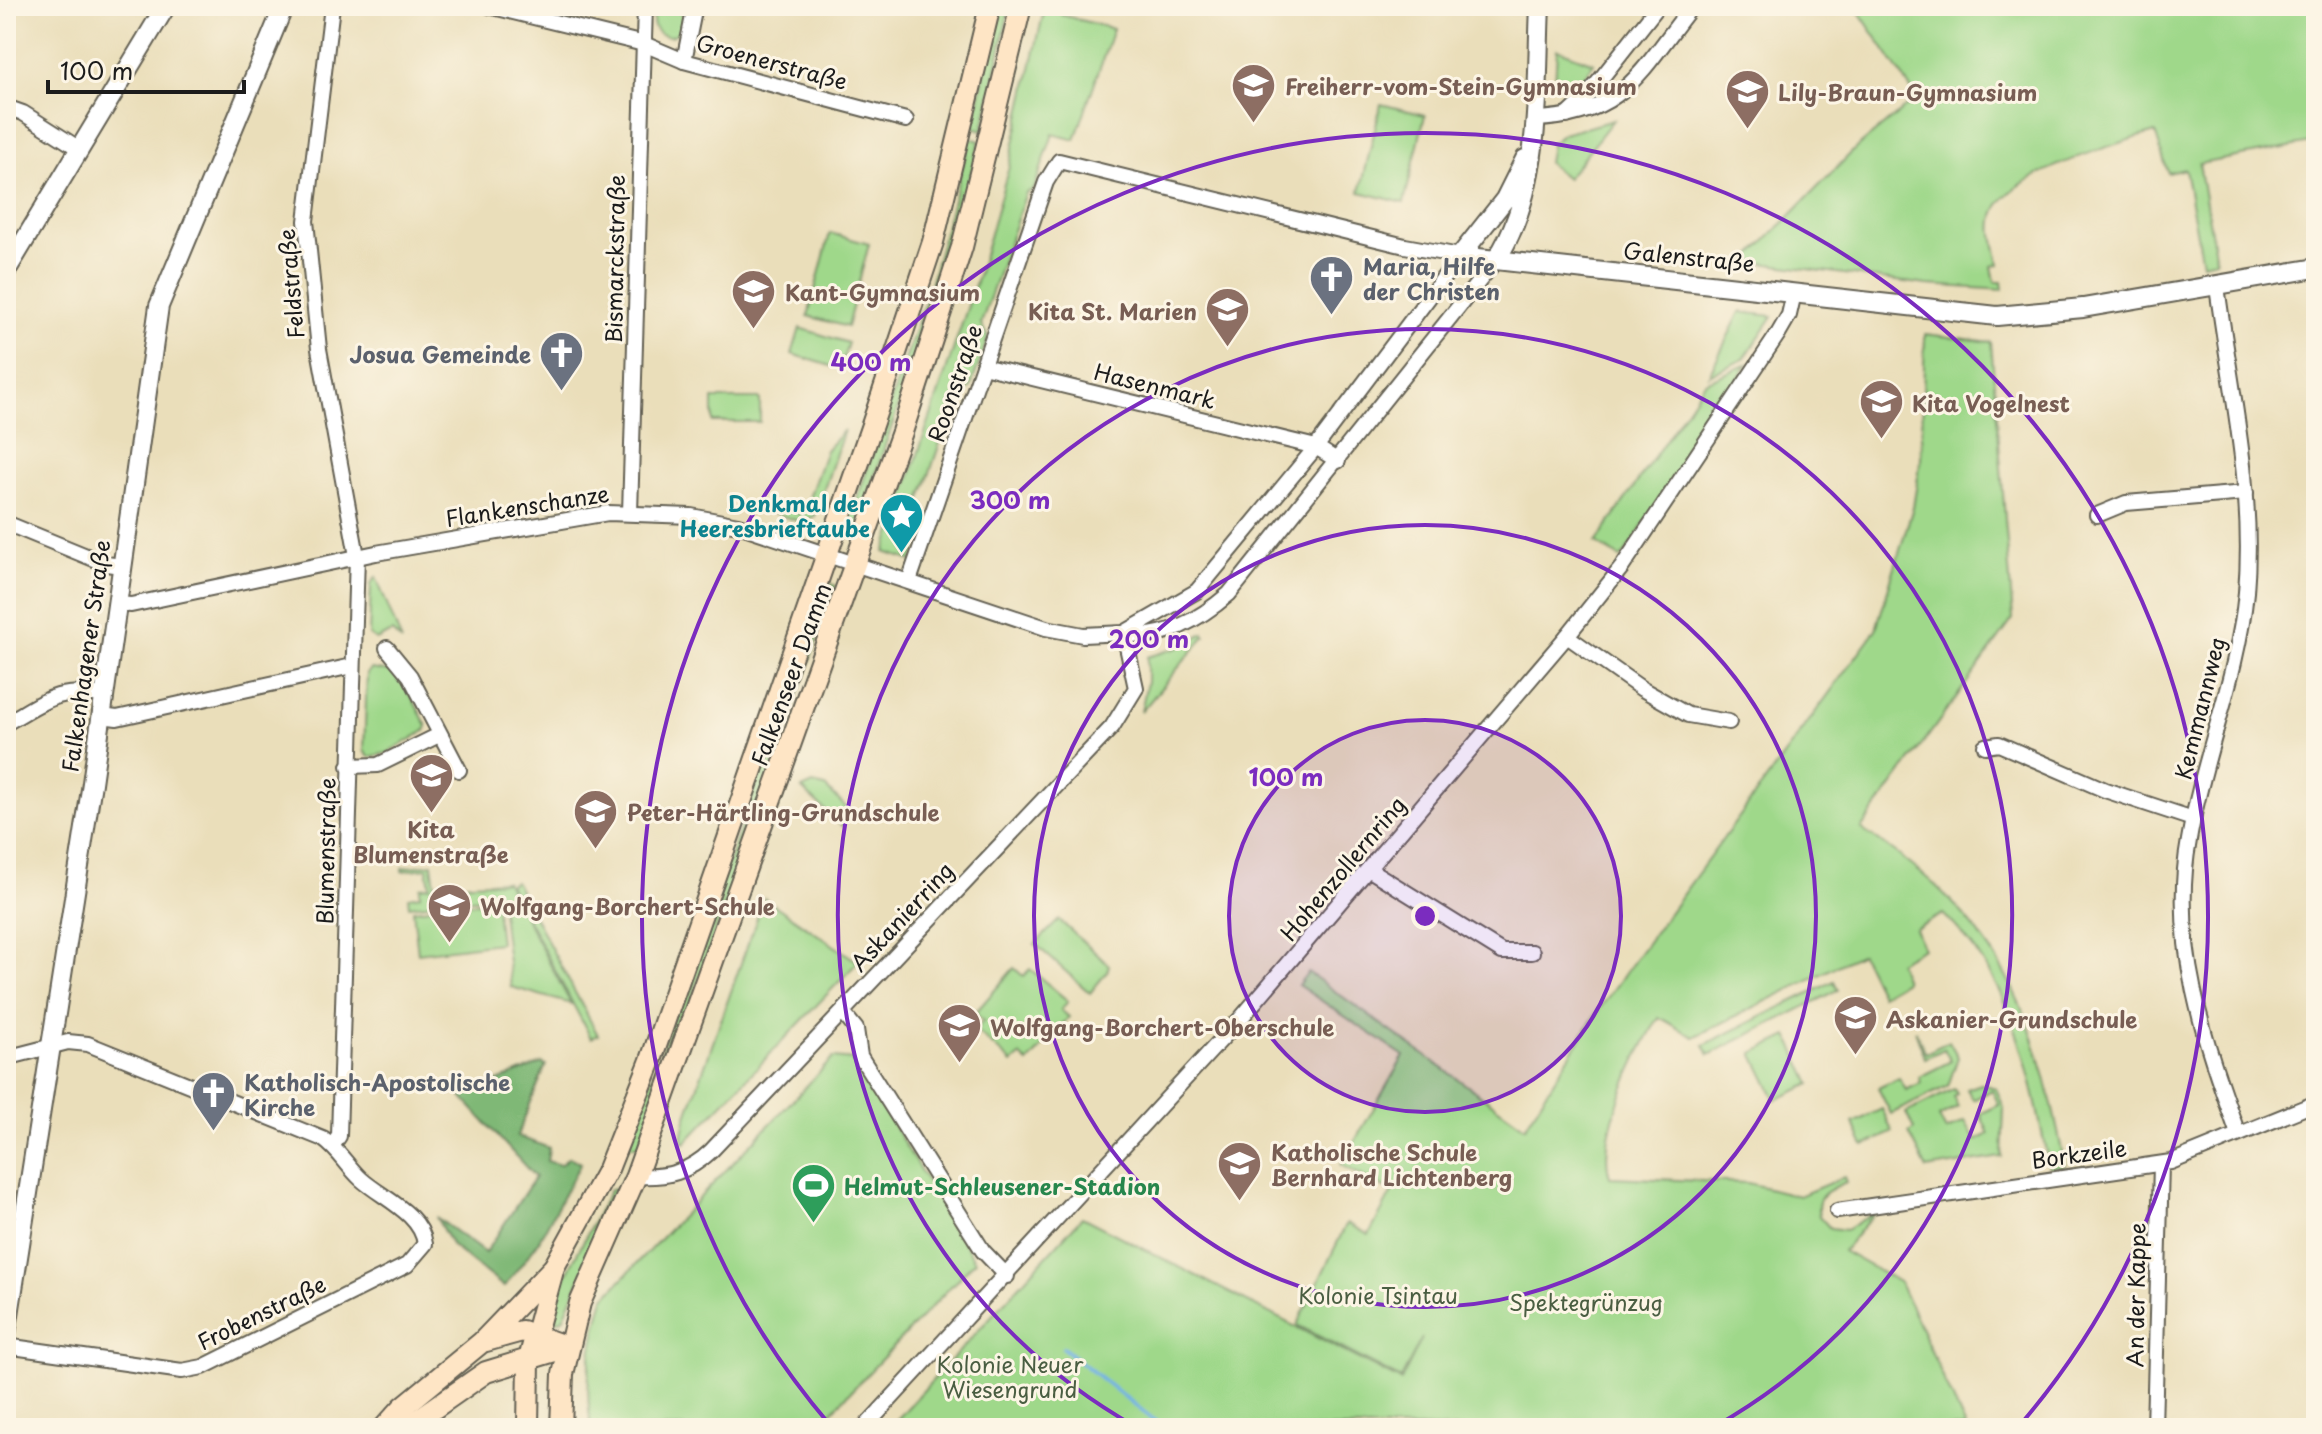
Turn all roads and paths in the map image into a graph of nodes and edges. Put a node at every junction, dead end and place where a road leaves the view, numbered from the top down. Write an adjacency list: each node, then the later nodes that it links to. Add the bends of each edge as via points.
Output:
1 (166, 6): 18 (street)
2 (284, 6): 37 (street, Falkenhagener Straße, via 163,290)
3 (332, 6): 35 (street, Feldstraße, via 306,230 319,349)
4 (489, 6): 12 (street, Groenerstraße)
5 (645, 6): 12 (street, Bismarckstraße)
6 (695, 6): 13 (street)
7 (990, 6): 34 (main road, Falkenseer Damm, via 933,242)
8 (1021, 6): 36 (main road, Falkenseer Damm, via 962,247)
9 (1540, 6): 16 (street)
10 (1658, 6): 15 (street)
11 (1692, 6): 15 (street, via 1612,101)
12 (644, 44): 13 (street, Groenerstraße); 31 (street, Bismarckstraße)
13 (684, 61): 17 (street, Groenerstraße)
14 (6, 107): 18 (street)
15 (1567, 116): 16 (street)
16 (1534, 119): 19 (street)
17 (906, 120)
18 (78, 148): 24 (street)
19 (1530, 152): 21 (street, via 1505,199); 22 (street, via 1514,232)
20 (1064, 160): 21 (street, Galenstraße); 27 (street, Roonstraße, via 1046,182)
21 (1460, 256): 22 (street, Galenstraße); 28 (street, Flankenschanze)
22 (1496, 260): 26 (street, Galenstraße); 29 (street, Flankenschanze)
23 (2316, 268): 25 (street, Galenstraße)
24 (6, 271)
25 (2217, 286): 26 (street, Galenstraße, via 2005,316); 30 (street, Kemmannweg)
26 (1794, 293): 43 (street, Hohenzollernring, via 1778,334 1622,567)
27 (983, 366): 28 (street, Hasenmark); 38 (street, Roonstraße)
28 (1316, 447): 29 (street); 39 (street, Flankenschanze)
29 (1338, 461): 41 (street, Flankenschanze)
30 (2246, 493): 32 (street, via 2126,503); 54 (street, Kemmannweg, via 2249,540 2242,628)
31 (630, 513): 34 (street, Flankenschanze, via 738,525); 35 (street, Flankenschanze, via 591,515)
32 (2097, 515)
33 (6, 523): 37 (street)
34 (827, 552): 36 (street, Flankenschanze); 64 (main road, Falkenseer Damm, via 650,1063)
35 (357, 556): 40 (street, Flankenschanze); 45 (street, Blumenstraße)
36 (856, 562): 38 (street, Flankenschanze); 65 (main road, Falkenseer Damm)
37 (122, 566): 40 (street, Falkenhagener Straße)
38 (909, 581): 42 (street, Flankenschanze, via 1046,628 1083,635)
39 (1197, 591): 41 (street); 42 (street, Flankenschanze)
40 (117, 604): 46 (street, Falkenhagener Straße)
41 (1214, 607): 42 (street, Flankenschanze, via 1168,631 1141,638)
42 (1124, 633): 57 (street, Askanierring, via 1136,688 1112,727)
43 (1567, 636): 48 (street, via 1688,715); 55 (street, Hohenzollernring)
44 (387, 648): 50 (street, via 410,676)
45 (352, 666): 47 (street, via 117,718); 52 (street, Blumenstraße)
46 (103, 695): 47 (street, Falkenhagener Straße); 49 (street, via 58,694)
47 (101, 716): 58 (street, Falkenhagener Straße)
48 (1729, 722)
49 (6, 723)
50 (439, 735): 52 (street, via 378,765); 53 (street)
51 (1985, 746): 54 (street, via 1999,744 2105,790)
52 (349, 766): 62 (street, Blumenstraße, via 339,1136)
53 (459, 770)
54 (2193, 819): 61 (street, Kemmannweg, via 2185,867 2186,954 2202,1034)
55 (1370, 870): 56 (street, via 1502,952); 68 (street, Hohenzollernring)
56 (1532, 952)
57 (843, 1013): 65 (street, Askanierring, via 698,1163 659,1177); 68 (street, via 856,1029 868,1069 983,1251)
58 (48, 1048): 59 (street); 62 (street, via 88,1044); 70 (street, Falkenhagener Straße)
59 (6, 1058)
60 (2316, 1103): 61 (street, Borkzeile)
61 (2238, 1134): 63 (street, Borkzeile)
62 (333, 1145): 72 (street, Frobenstraße, via 362,1180 421,1231 425,1244 407,1265 203,1367 182,1371)
63 (2161, 1164): 66 (street, Borkzeile); 82 (street, An der Kappe)
64 (608, 1169): 65 (main road); 67 (main road, Falkenseer Damm)
65 (636, 1176): 73 (main road, Falkenseer Damm, via 580,1303)
66 (1837, 1211)
67 (554, 1267): 69 (main road); 71 (main road)
68 (1007, 1276): 81 (street, Hohenzollernring)
69 (534, 1333): 71 (main road, via 513,1332); 73 (main road); 74 (main road)
70 (6, 1334)
71 (482, 1342): 77 (main road)
72 (6, 1346)
73 (568, 1347): 74 (main road); 76 (main road, Falkenseer Damm)
74 (529, 1359): 75 (main road); 78 (main road, via 469,1381)
75 (527, 1404): 76 (main road); 79 (main road)
76 (561, 1404): 80 (main road, Falkenseer Damm)
77 (384, 1428)
78 (406, 1428)
79 (528, 1428)
80 (561, 1428)
81 (864, 1428)
82 (2154, 1428)

